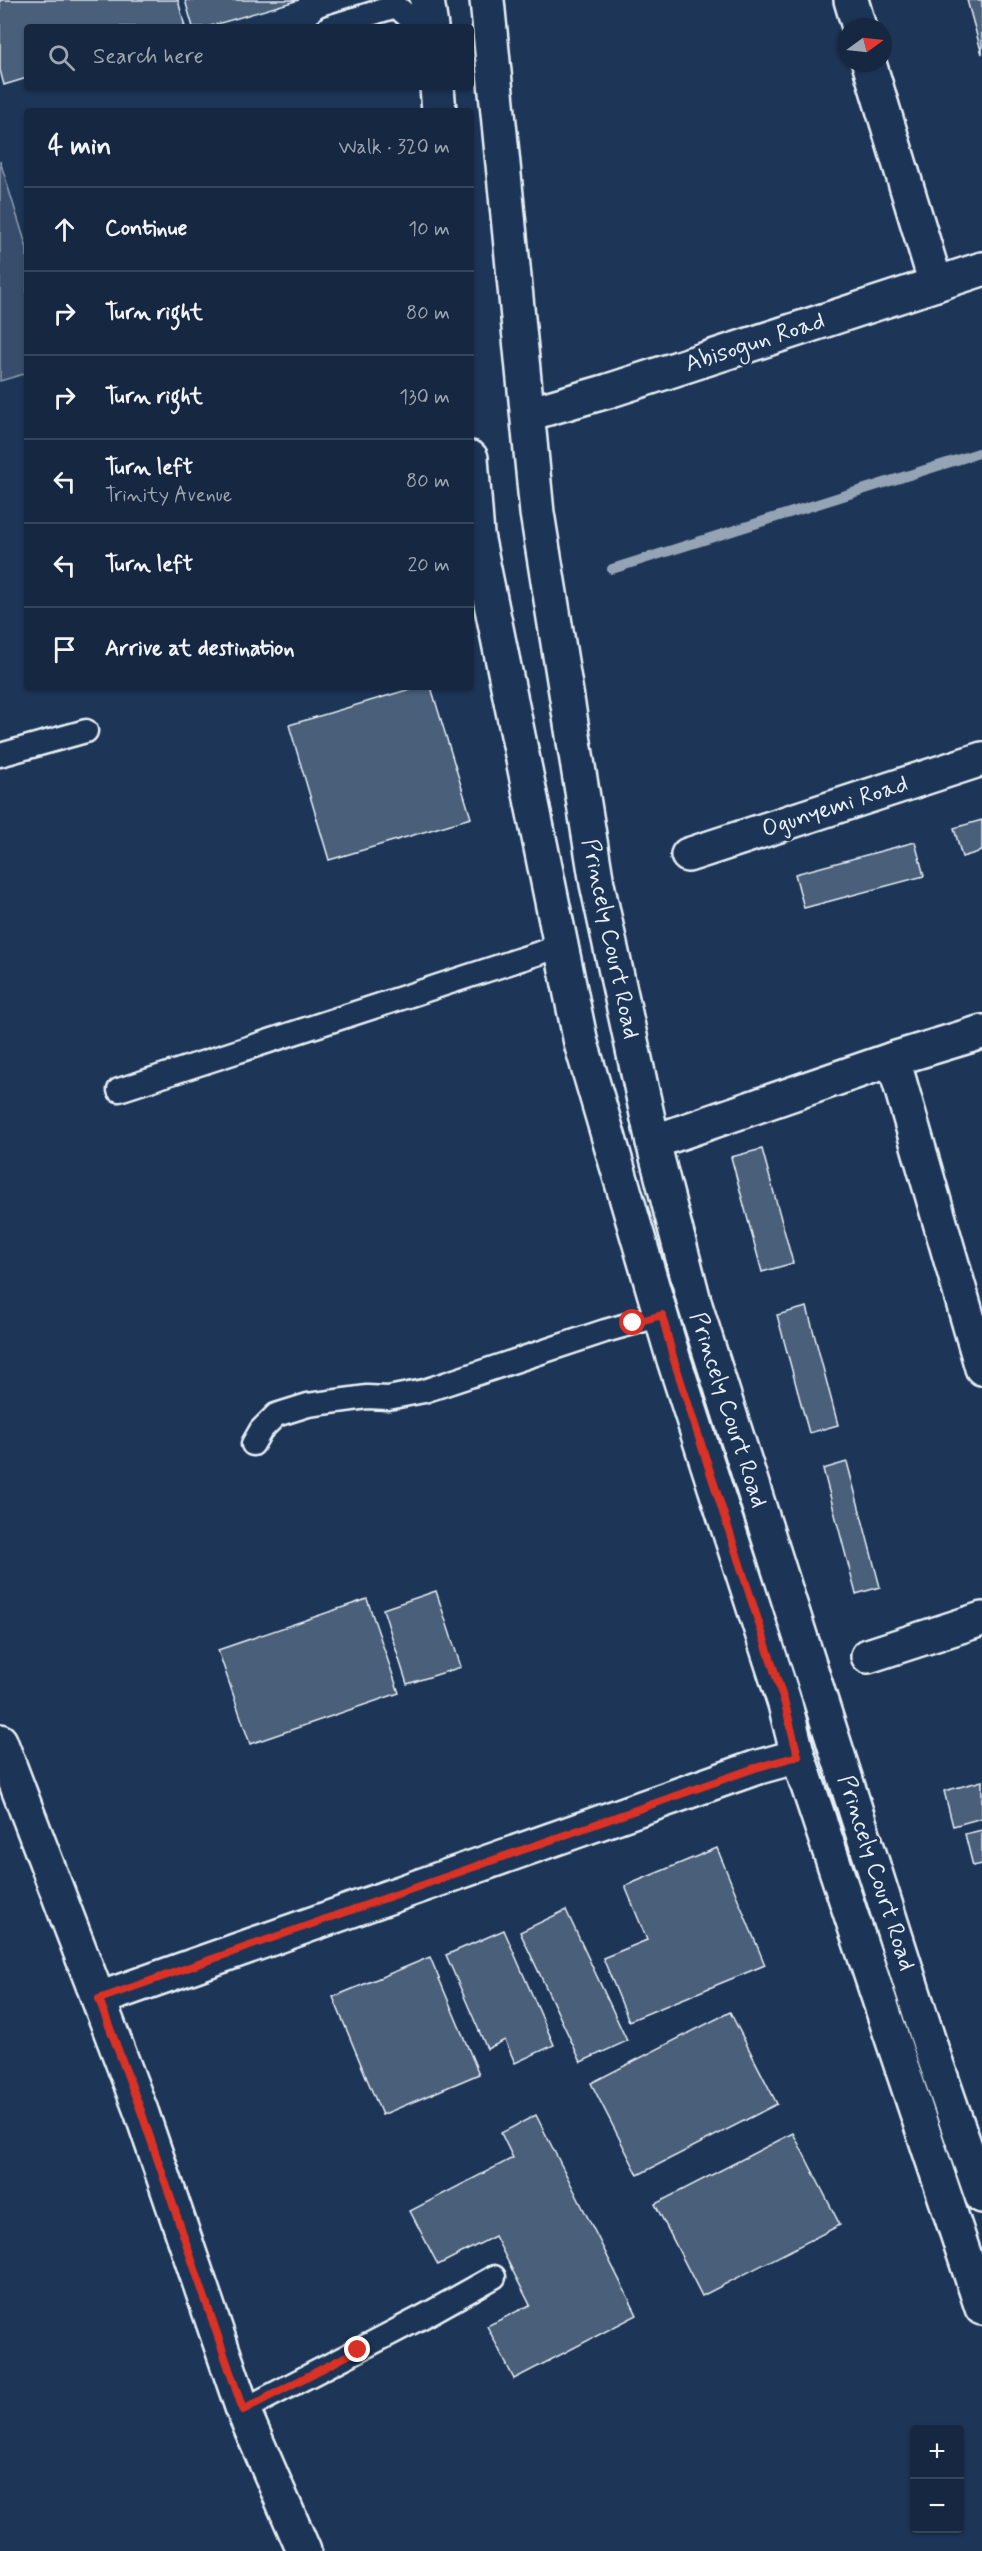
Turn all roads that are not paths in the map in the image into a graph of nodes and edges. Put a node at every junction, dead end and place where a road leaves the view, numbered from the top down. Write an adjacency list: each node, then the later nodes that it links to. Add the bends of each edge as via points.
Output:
1 (427, 0): 7 (street)
2 (487, 0): 13 (street, Princely Court Road)
3 (851, 0): 4 (street)
4 (856, 18)
5 (339, 24): 6 (lane, via 396,6)
6 (417, 24)
7 (431, 24)
8 (873, 72): 12 (street)
9 (437, 90): 10 (street)
10 (439, 108)
11 (982, 269): 12 (street, Abisogun Road)
12 (936, 284): 13 (street, Abisogun Road)
13 (528, 414): 23 (street, Princely Court Road, via 537,513 569,724 597,885)
14 (474, 496): 19 (street, via 477,535)
15 (86, 731): 16 (lane)
16 (0, 755)
17 (982, 759): 18 (street, Ogunyemi Road)
18 (688, 855)
19 (561, 946): 22 (lane); 24 (street, via 581,1043)
20 (982, 1032): 21 (street)
21 (893, 1059): 23 (street); 25 (street)
22 (119, 1090)
23 (653, 1142): 32 (street, Princely Court Road, via 695,1305 931,2048)
24 (662, 1315): 26 (lane, via 424,1391 308,1405 276,1415); 30 (street)
25 (982, 1368)
26 (253, 1444)
27 (982, 1619): 28 (street)
28 (868, 1656)
29 (0, 1741): 31 (street)
30 (798, 1756): 31 (street); 34 (street)
31 (99, 1999): 35 (street)
32 (982, 2196)
33 (494, 2277): 35 (lane)
34 (982, 2308)
35 (243, 2410): 36 (street)
36 (304, 2551)

